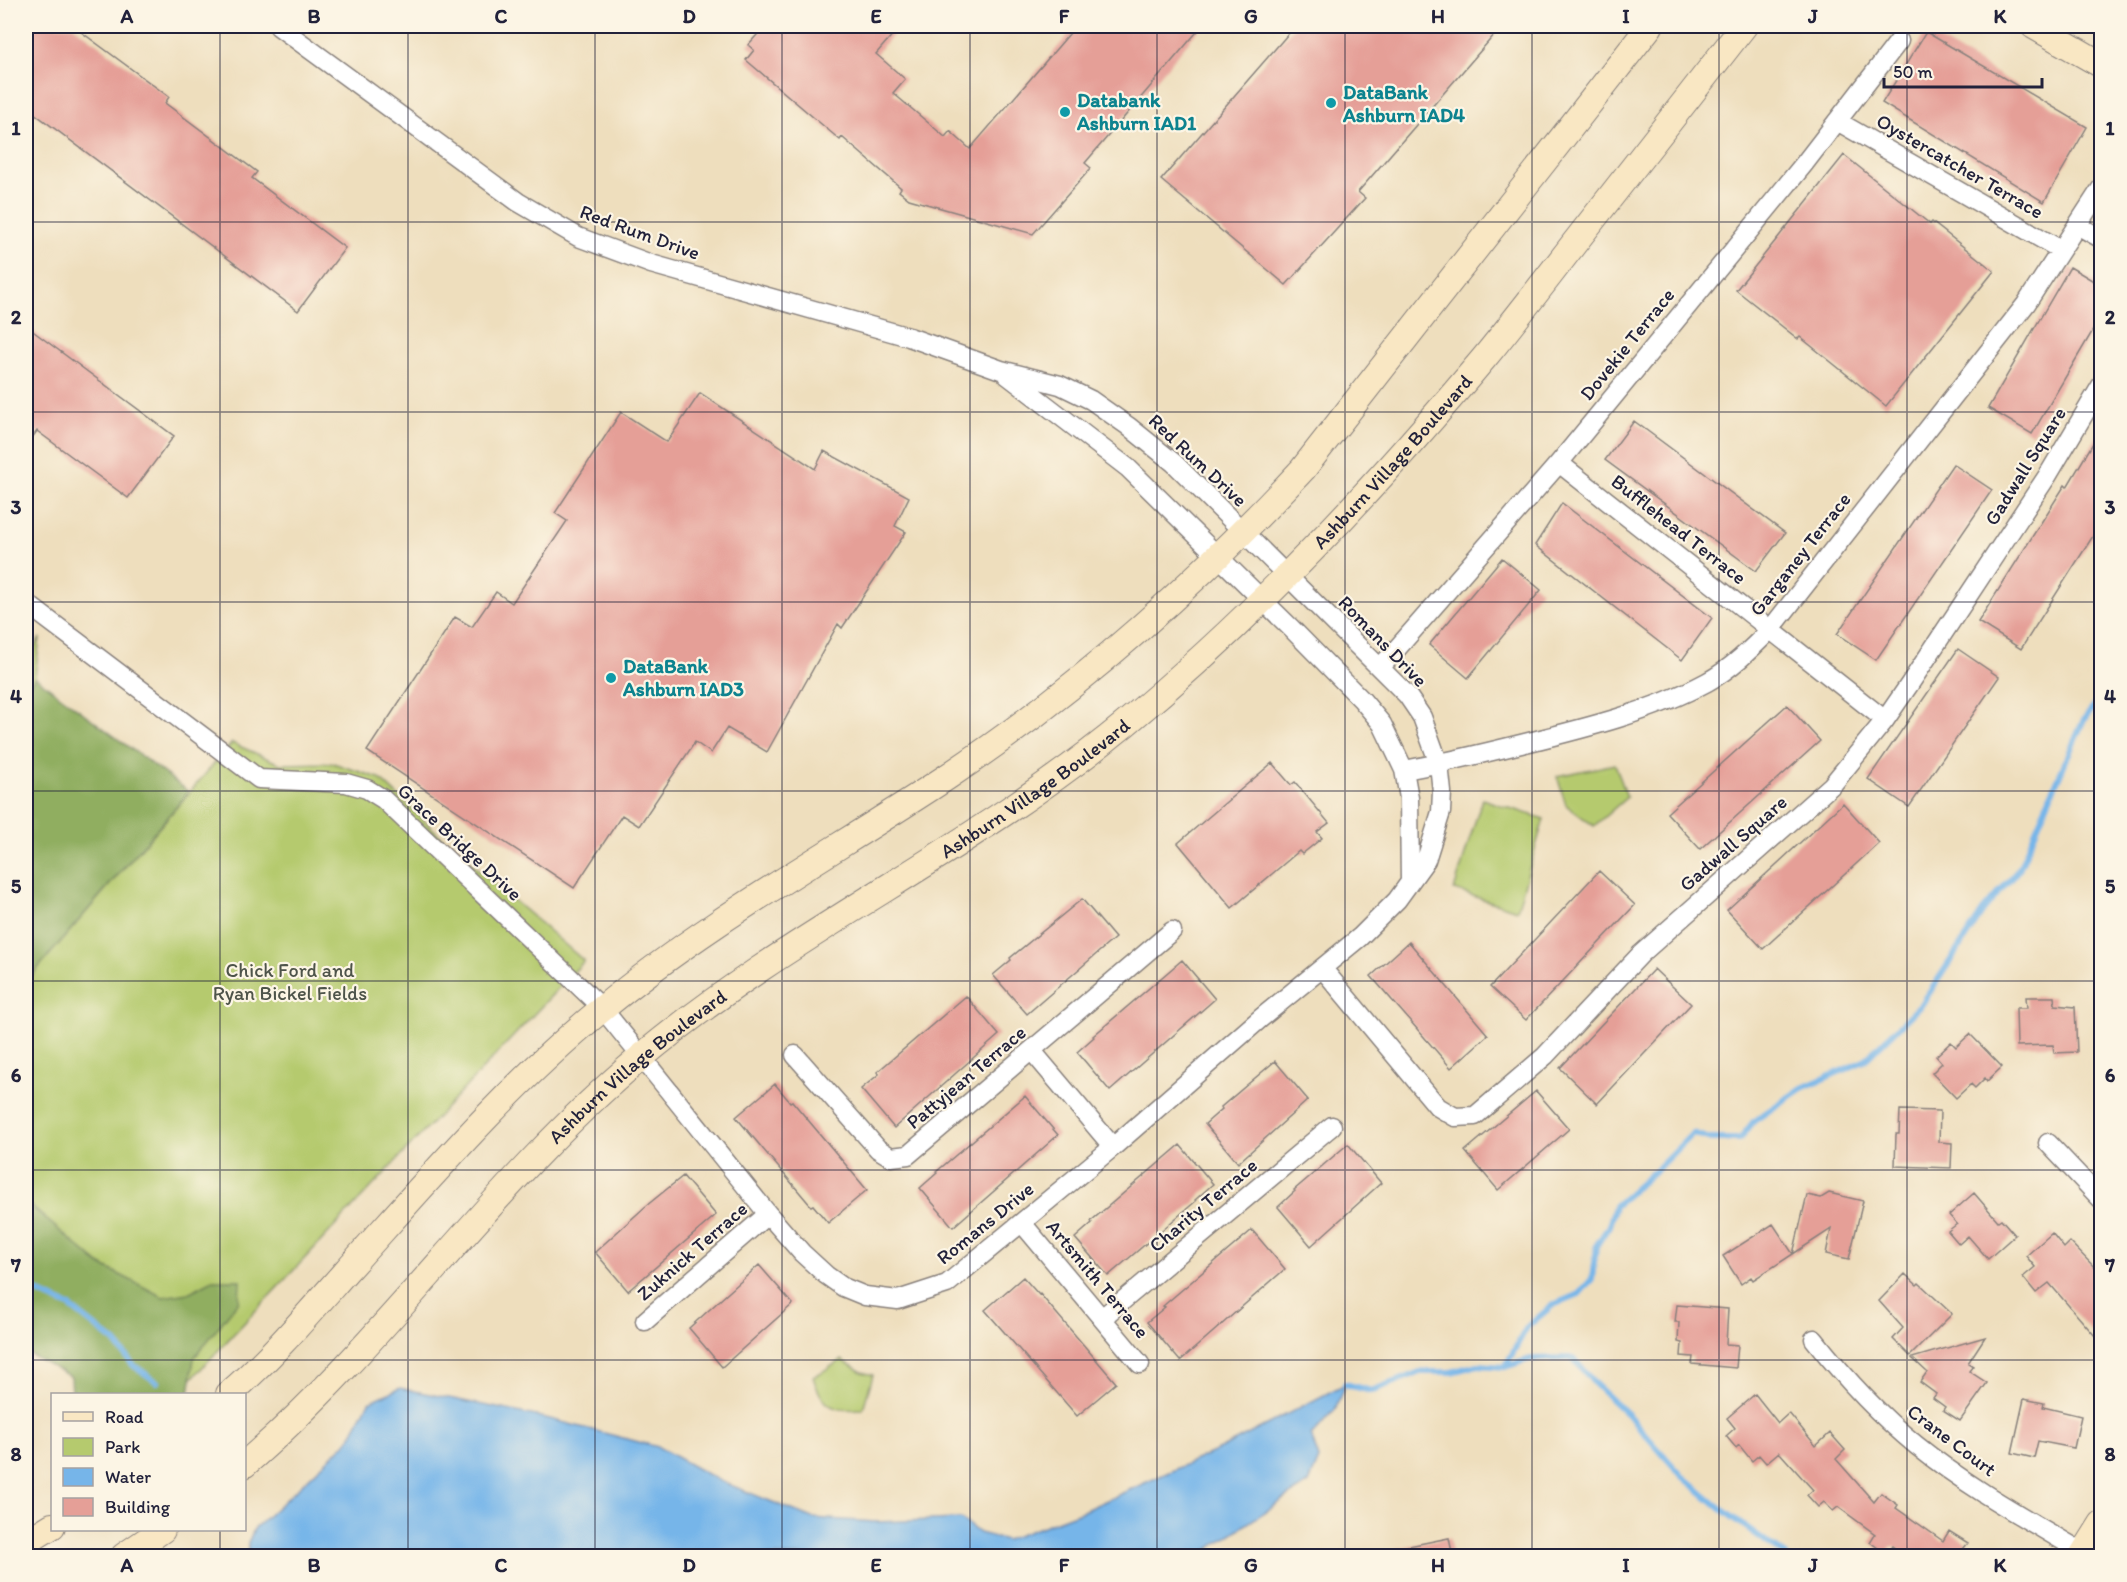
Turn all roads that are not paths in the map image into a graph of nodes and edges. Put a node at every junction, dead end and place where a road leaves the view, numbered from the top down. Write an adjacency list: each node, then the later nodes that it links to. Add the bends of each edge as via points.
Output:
1 (278, 26): 12 (street, Red Rum Drive, via 518,201 578,237 651,264 909,337)
2 (1650, 26): 15 (main road, via 1339,425)
3 (1744, 26): 17 (main road, Ashburn Village Boulevard, via 1488,353 1360,500)
4 (2034, 26): 6 (main road)
5 (1899, 40): 7 (street, Dovekie Terrace)
6 (2102, 65)
7 (1837, 121): 11 (street, Oystercatcher Terrace); 14 (street, Dovekie Terrace)
8 (2102, 187): 9 (street, Garganey Terrace)
9 (2077, 225): 10 (street); 11 (street, Garganey Terrace)
10 (2102, 239)
11 (2061, 250): 20 (street, Garganey Terrace, via 2026,304)
12 (1001, 370): 15 (street, Red Rum Drive, via 1060,385 1091,400 1174,463); 16 (street, Red Rum Drive, via 1128,468)
13 (2102, 384): 22 (street, Gadwall Square, via 2049,475)
14 (1559, 463): 20 (street, Bufflehead Terrace); 21 (street, Dovekie Terrace)
15 (1243, 532): 16 (main road); 17 (street, Red Rum Drive)
16 (1218, 557): 18 (street, Red Rum Drive); 28 (main road, via 1126,641 1008,735 680,948)
17 (1286, 576): 18 (main road, Ashburn Village Boulevard); 21 (street, Romans Drive)
18 (1262, 600): 24 (street, via 1382,723); 31 (main road, Ashburn Village Boulevard, via 1129,721 1034,793 778,957)
19 (26, 603): 28 (street, Grace Bridge Drive, via 259,779 346,783 383,800)
20 (1770, 630): 22 (street, Bufflehead Terrace); 23 (street, Garganey Terrace, via 1742,657 1708,681 1672,698 1574,731)
21 (1380, 668): 23 (street, Romans Drive, via 1422,717)
22 (1885, 720): 27 (street, Gadwall Square, via 1832,785 1641,954 1545,1056 1475,1116 1455,1117 1438,1107)
23 (1439, 764): 24 (street, Garganey Terrace); 25 (street, Romans Drive, via 1441,812 1426,860)
24 (1404, 770): 25 (street, via 1410,815)
25 (1410, 882): 27 (street, Romans Drive, via 1360,937)
26 (1172, 932): 29 (street, Pattyjean Terrace)
27 (1322, 968): 34 (street, Romans Drive)
28 (602, 1008): 31 (street, Romans Drive); 42 (main road, via 528,1074 278,1347)
29 (1032, 1051): 30 (street, Pattyjean Terrace, via 908,1155 891,1157 878,1149); 34 (street)
30 (795, 1055)
31 (641, 1056): 36 (street, Romans Drive); 43 (main road, Ashburn Village Boulevard, via 532,1162 340,1373)
32 (1332, 1126): 38 (street, Charity Terrace)
33 (2048, 1143): 35 (street)
34 (1113, 1147): 37 (street, Romans Drive)
35 (2102, 1200)
36 (768, 1214): 37 (street, Romans Drive, via 802,1253 834,1281 865,1296 898,1300 947,1284); 39 (street, Zuknick Terrace)
37 (1022, 1223): 38 (street, Artsmith Terrace)
38 (1102, 1318): 41 (street, Artsmith Terrace)
39 (645, 1321)
40 (1814, 1339): 48 (street, Crane Court, via 1876,1409 1916,1445 1967,1483)
41 (1140, 1364)
42 (231, 1393)
43 (246, 1463)
44 (2102, 1524): 48 (main road)
45 (51, 1527): 47 (main road)
46 (161, 1531): 49 (main road)
47 (26, 1542)
48 (2085, 1556)
49 (124, 1557)

